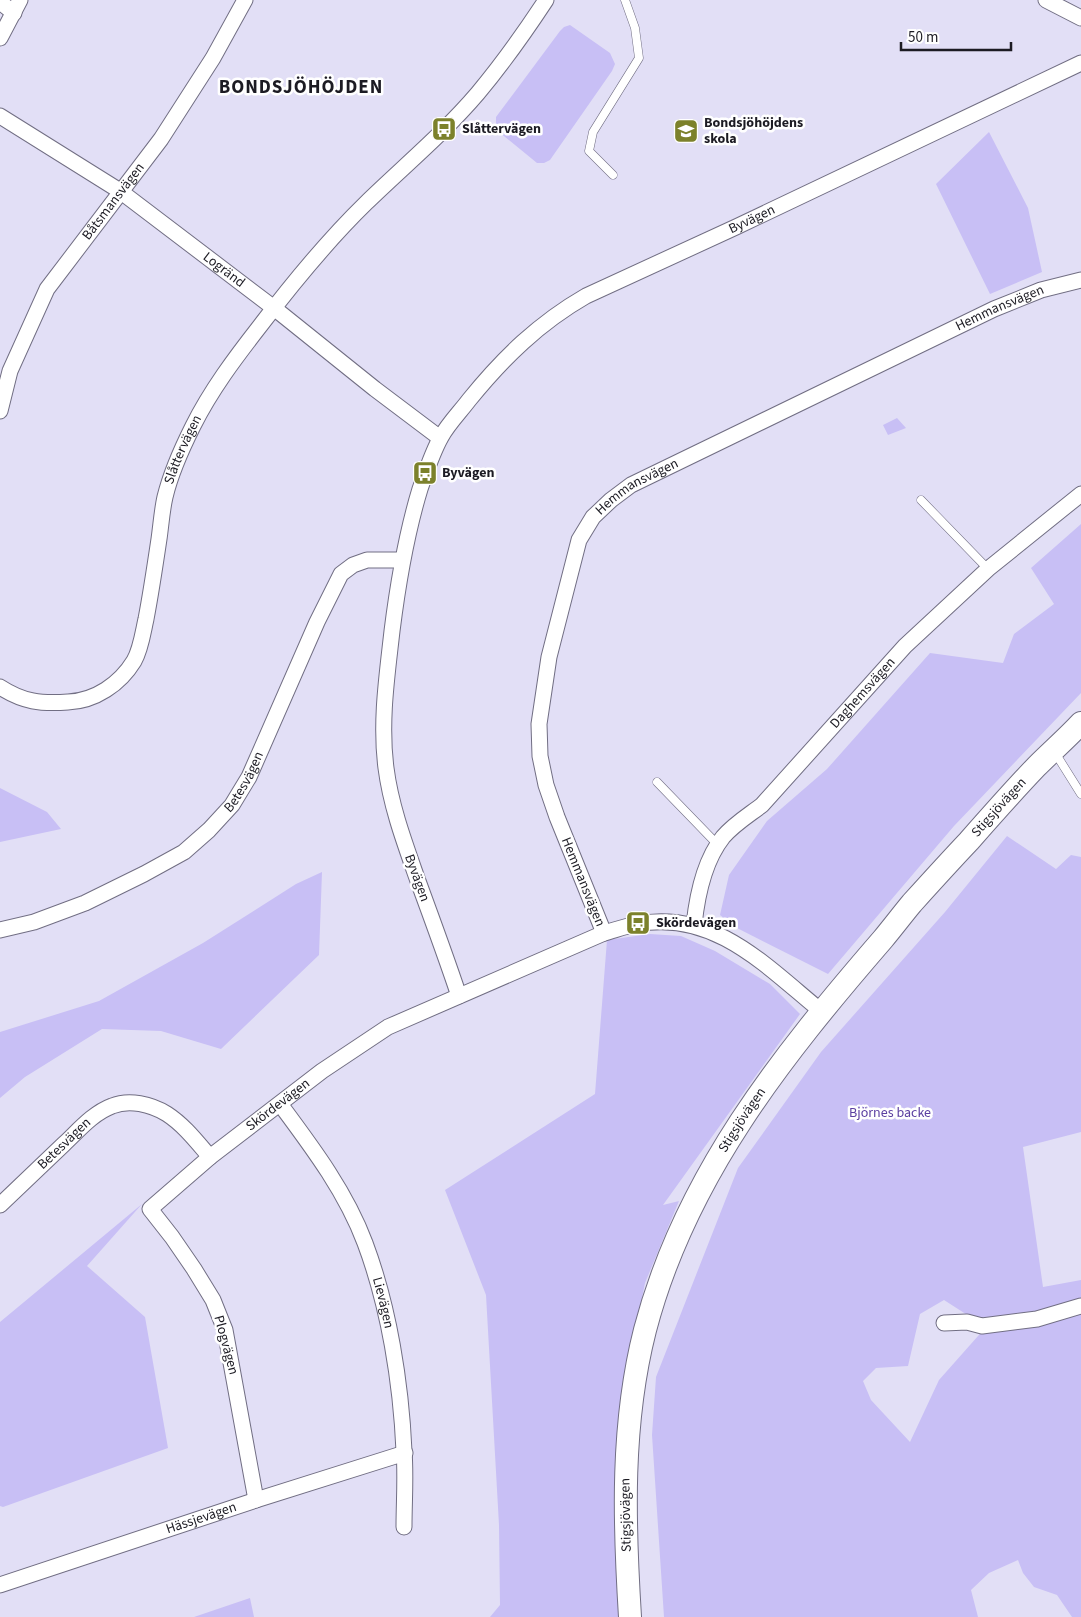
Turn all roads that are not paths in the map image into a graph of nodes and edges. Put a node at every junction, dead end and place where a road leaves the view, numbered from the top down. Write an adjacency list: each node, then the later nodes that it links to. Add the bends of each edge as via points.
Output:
1 (245, 0): 12 (street, Båtsmansvägen, via 187,100)
2 (546, 0): 14 (street, Slåttervägen, via 478,93 365,204)
3 (625, 0): 11 (lane, via 635,28 638,58 593,132 589,151)
4 (1046, 0): 7 (street)
5 (0, 2): 6 (street)
6 (17, 6): 8 (street)
7 (1081, 18)
8 (0, 38)
9 (1081, 63): 16 (street, Byvägen, via 562,310 540,326 489,376)
10 (0, 116): 12 (street, Logränd)
11 (612, 175)
12 (120, 191): 14 (street, Logränd); 15 (street, Båtsmansvägen, via 47,290 10,371)
13 (1081, 280): 29 (street, Hemmansvägen, via 1041,290 994,309 694,454 632,486 593,517 578,540 569,572 549,657 539,732 546,785)
14 (274, 308): 16 (street, Logränd); 21 (street, Slåttervägen, via 216,387 177,460 165,497 144,629 135,659 120,680 99,694 78,702 31,702)
15 (0, 411)
16 (440, 438): 19 (street, Byvägen, via 425,473)
17 (1081, 494): 20 (street, Daghemsvägen)
18 (921, 500): 20 (lane)
19 (402, 560): 28 (street, Betesvägen, via 367,560 341,574 249,776 232,805 209,830 184,852 85,904); 30 (street, Byvägen, via 384,695 386,768 404,841)
20 (988, 569): 26 (street, Daghemsvägen, via 905,646 762,805 740,821)
21 (0, 688)
22 (1081, 723): 23 (main road, Stigsjövägen)
23 (1054, 750): 25 (lane); 31 (main road, Stigsjövägen, via 913,902)
24 (657, 782): 26 (lane)
25 (1081, 794)
26 (718, 845): 27 (street, Daghemsvägen, via 697,895)
27 (694, 925): 29 (street, Skördevägen, via 638,923); 31 (street, Skördevägen, via 718,933 743,947)
28 (0, 930)
29 (604, 933): 30 (street, Skördevägen)
30 (459, 996): 32 (street, Skördevägen, via 388,1027 322,1070)
31 (821, 1011): 42 (main road, Stigsjövägen, via 735,1130 706,1179 672,1249 657,1290 635,1377 629,1424 626,1483)
32 (280, 1104): 33 (street, Skördevägen); 38 (street, Lievägen, via 316,1152 344,1198 365,1242 390,1334)
33 (210, 1157): 34 (street, Betesvägen, via 186,1130 166,1114 147,1105 130,1102 112,1106 80,1128); 35 (street, Skördevägen)
34 (0, 1205)
35 (150, 1209): 39 (street, Plogvägen, via 194,1268 213,1300 224,1330)
36 (1081, 1306): 37 (street, via 1036,1318 982,1326 966,1322)
37 (944, 1323)
38 (404, 1452): 39 (street, Hässjevägen); 40 (street, Lievägen)
39 (256, 1500): 41 (street, Hässjevägen)
40 (404, 1527)
41 (0, 1585)
42 (630, 1617)

